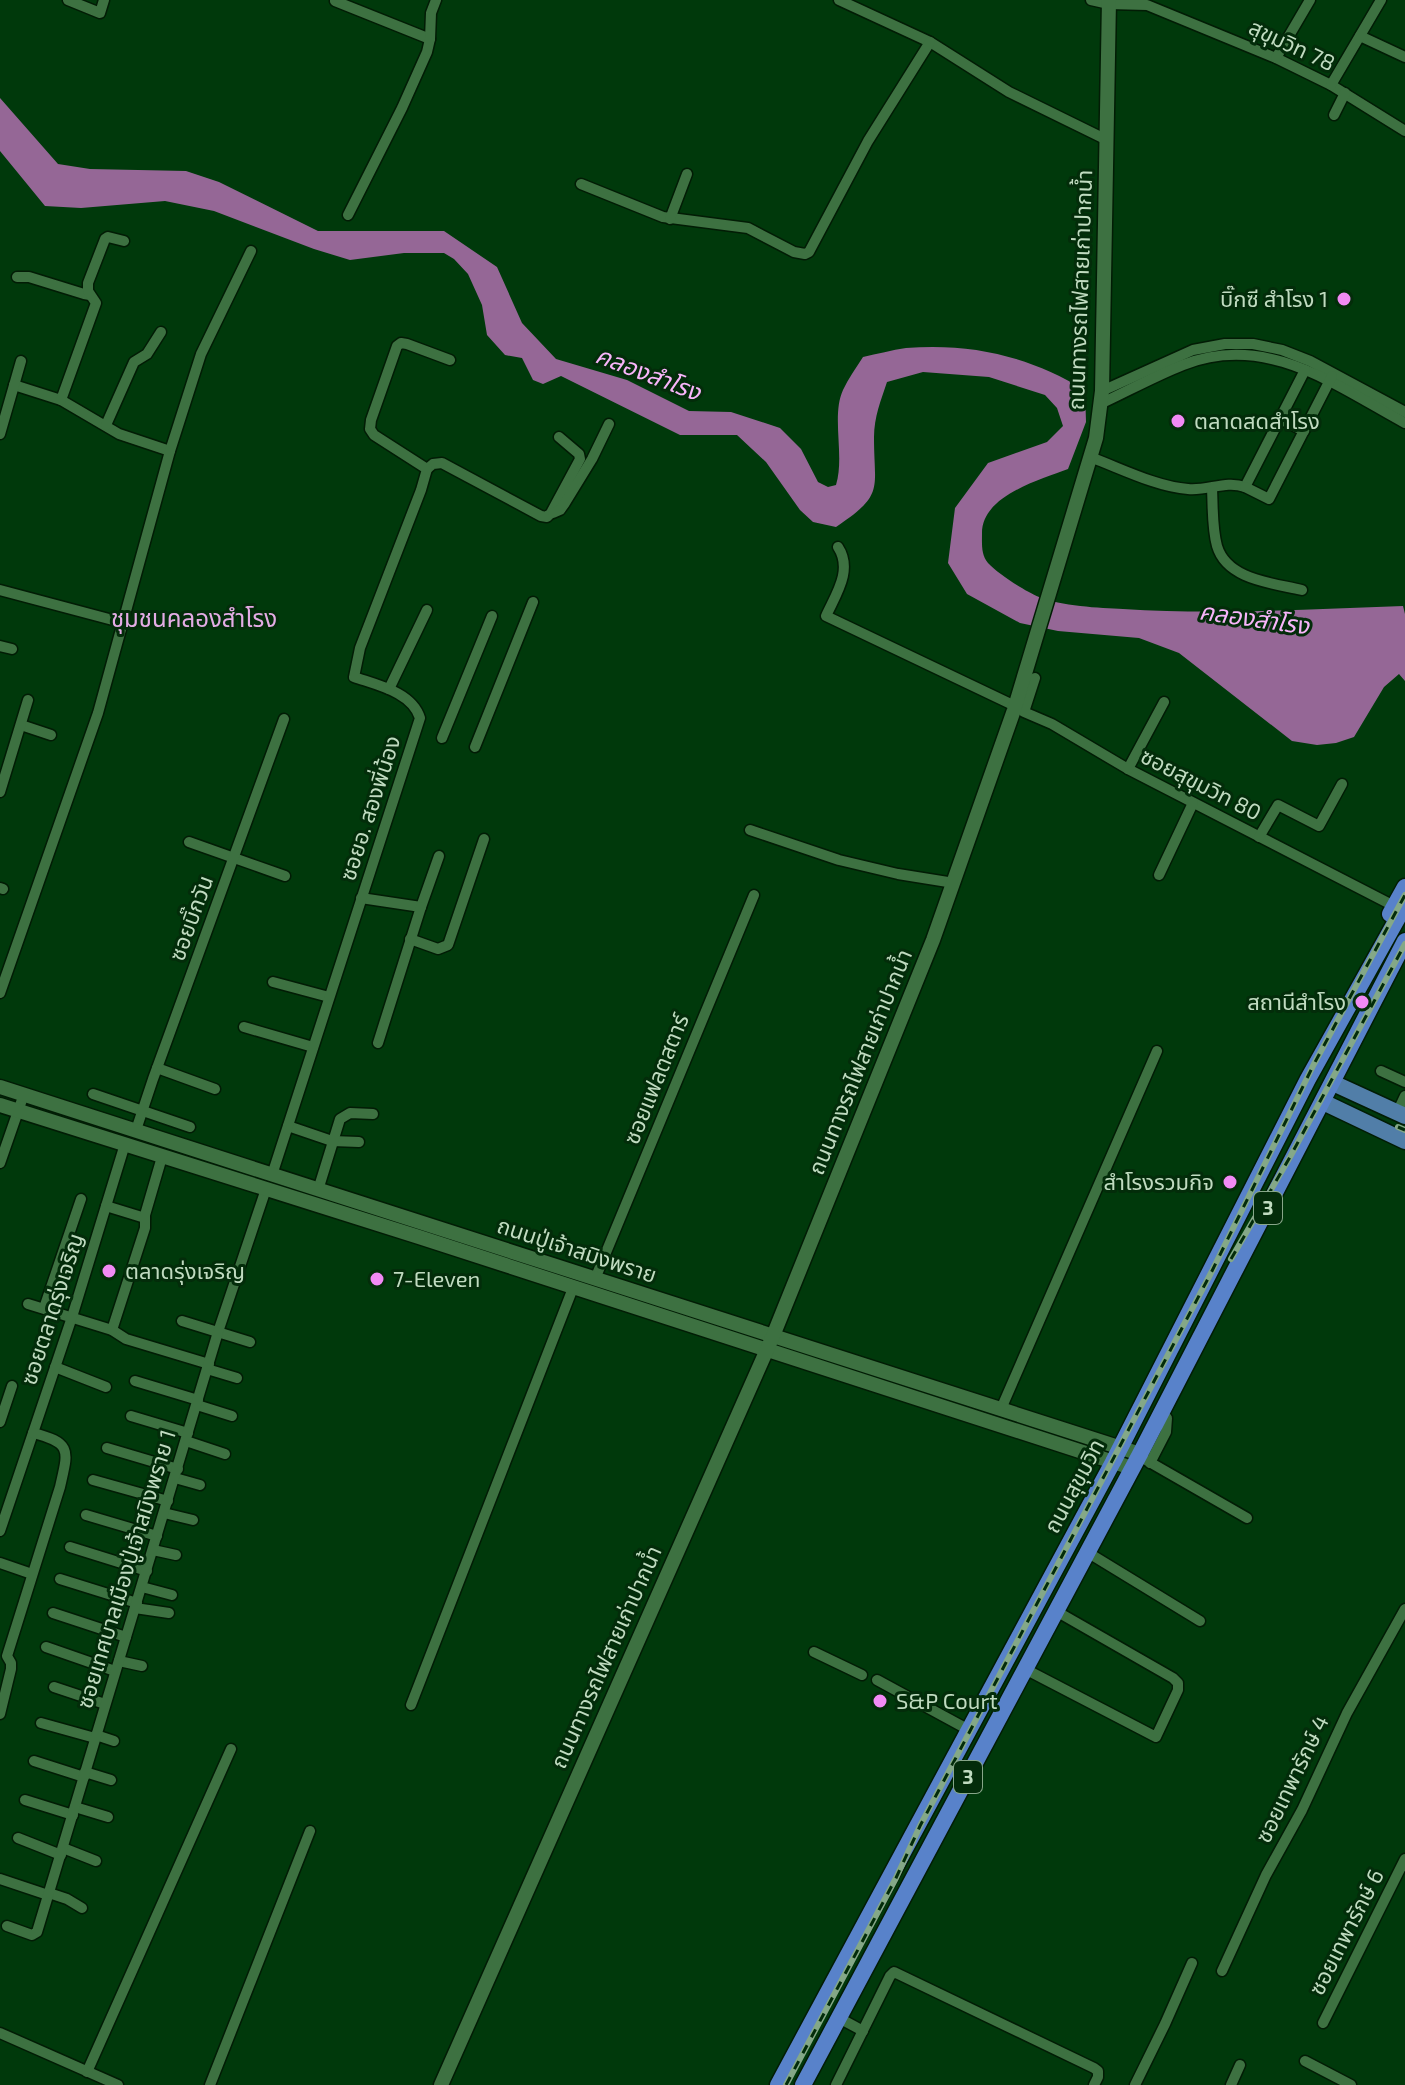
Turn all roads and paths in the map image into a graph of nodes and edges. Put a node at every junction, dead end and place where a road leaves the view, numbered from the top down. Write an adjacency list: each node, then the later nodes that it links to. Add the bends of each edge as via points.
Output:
1 (68, 0): 2 (street, via 100,13)
2 (104, 0)
3 (436, 0): 11 (street)
4 (839, 0): 12 (street)
5 (1091, 0): 9 (street, สุขุมวิท 78)
6 (1310, 0): 14 (street)
7 (1381, 0): 10 (street)
8 (335, 1): 11 (street)
9 (1109, 2): 14 (street, สุขุมวิท 78, via 1147,5); 19 (main road, ถนนทางรถไฟสายเก่าปากน้ำ)
10 (1360, 36): 13 (street); 15 (street)
11 (430, 39): 22 (street)
12 (930, 42): 19 (street, via 1009,92); 23 (street, via 868,141 809,252 794,252 748,228)
13 (1405, 57)
14 (1276, 58): 15 (street, สุขุมวิท 78)
15 (1331, 85): 16 (street, สุขุมวิท 78)
16 (1345, 93): 17 (street); 18 (street, สุขุมวิท 78)
17 (1334, 115)
18 (1405, 131)
19 (1107, 140): 35 (main road, ถนนทางรถไฟสายเก่าปากน้ำ)
20 (687, 174): 23 (street)
21 (581, 184): 23 (street)
22 (348, 215)
23 (670, 219)
24 (124, 241): 27 (street, via 105,239 88,283)
25 (251, 251): 45 (street, via 201,354)
26 (17, 277): 27 (street)
27 (90, 295): 36 (street, via 96,303)
28 (161, 332): 41 (street, via 147,354 134,362)
29 (1253, 349): 32 (street); 33 (street, via 1282,350 1310,361); 35 (street, via 1225,344 1193,350 1178,363)
30 (450, 360): 47 (street, via 407,344 397,346 371,420 374,435)
31 (21, 361): 34 (street)
32 (1305, 370): 33 (street); 38 (street)
33 (1331, 378): 37 (street); 39 (street); 42 (street)
34 (14, 385): 36 (street); 43 (street)
35 (1101, 397): 46 (main road, ถนนทางรถไฟสายเก่าปากน้ำ)
36 (61, 400): 41 (street)
37 (1405, 412)
38 (1280, 419): 42 (street); 48 (street)
39 (1405, 423)
40 (609, 424): 50 (street, via 565,503)
41 (106, 425): 45 (street)
42 (1304, 431): 48 (street, via 1269,499)
43 (0, 434)
44 (559, 437): 50 (street, via 580,459)
45 (170, 451): 57 (street)
46 (1090, 457): 49 (street, via 1184,489); 64 (main road, ถนนทางรถไฟสายเก่าปากน้ำ)
47 (427, 469): 50 (street, via 442,463 541,516); 61 (street, ซอยอ. สองพี่น้อง, via 354,677)
48 (1245, 487): 49 (street, via 1230,483)
49 (1212, 489): 53 (street, via 1217,545 1227,563 1261,581)
50 (551, 513)
51 (838, 547): 64 (street, ซอยสุขุมวิท 80, via 845,572 826,616)
52 (0, 590): 57 (street)
53 (1302, 590)
54 (533, 602): 69 (street)
55 (427, 610): 61 (street)
56 (492, 616): 68 (street)
57 (124, 623): 91 (street)
58 (0, 646): 59 (street)
59 (12, 649)
60 (1035, 678): 64 (street)
61 (389, 689): 85 (street, ซอยอ. สองพี่น้อง, via 409,700 420,718)
62 (28, 700): 66 (street)
63 (1164, 702): 70 (street)
64 (1020, 709): 70 (street, ซอยสุขุมวิท 80); 82 (main road, ถนนทางรถไฟสายเก่าปากน้ำ, via 1005,737)
65 (284, 719): 79 (street, ซอยบิ๊กวัน)
66 (21, 725): 67 (street); 72 (street)
67 (51, 735)
68 (442, 738)
69 (475, 747)
70 (1128, 769): 73 (street, ซอยสุขุมวิท 80)
71 (1342, 784): 75 (street, via 1319,826 1278,805)
72 (0, 792)
73 (1193, 803): 75 (street, ซอยสุขุมวิท 80); 80 (street)
74 (750, 830): 82 (street, via 839,860)
75 (1259, 837): 86 (street, ซอยสุขุมวิท 80)
76 (484, 839): 88 (street, via 448,945 438,949)
77 (189, 842): 79 (street)
78 (439, 856): 87 (street)
79 (234, 859): 81 (street); 99 (street, ซอยบิ๊กวัน)
80 (1159, 875)
81 (285, 876)
82 (954, 883): 138 (main road, ถนนทางรถไฟสายเก่าปากน้ำ)
83 (1405, 887): 86 (highway, ถนนสุขุมวิท)
84 (754, 895): 130 (street, ซอยแฟลตสตาร์)
85 (361, 898): 87 (street); 92 (street, ซอยอ. สองพี่น้อง)
86 (1399, 906): 93 (highway, ถนนสุขุมวิท / 3, via 1380,934 1376,956)
87 (421, 907): 88 (street)
88 (410, 939): 96 (street)
89 (1403, 950): 94 (highway, ถนนสุขุมวิท / 3)
90 (273, 982): 92 (street)
91 (0, 993)
92 (329, 997): 97 (street, ซอยอ. สองพี่น้อง)
93 (1350, 1003): 94 (highway); 101 (highway, ถนนสุขุมวิท / 3)
94 (1368, 1013): 103 (highway, ถนนสุขุมวิท / 3)
95 (244, 1027): 97 (street)
96 (378, 1043)
97 (313, 1047): 115 (street, ซอยอ. สองพี่น้อง)
98 (1157, 1051): 148 (street)
99 (157, 1068): 105 (street); 111 (street, ซอยบิ๊กวัน)
100 (1381, 1071): 102 (street)
101 (1308, 1079): 103 (highway); 109 (highway); 156 (highway, ถนนสุขุมวิท / 3)
102 (1405, 1082)
103 (1333, 1083): 109 (highway, ถนนสุขุมวิท / 3); 114 (main road)
104 (0, 1087): 106 (main road, ถนนปู่เจ้าสมิงพราย)
105 (215, 1089)
106 (24, 1094): 112 (street); 117 (main road, ถนนปู่เจ้าสมิงพราย)
107 (93, 1094): 111 (street)
108 (1405, 1096): 114 (street)
109 (1323, 1102): 119 (main road); 157 (highway, ถนนสุขุมวิท / 3)
110 (0, 1105): 112 (main road, ถนนปู่เจ้าสมิงพราย)
111 (143, 1110): 116 (street); 117 (street, ซอยบิ๊กวัน)
112 (18, 1111): 121 (main road, ถนนปู่เจ้าสมิงพราย); 123 (street)
113 (373, 1114): 118 (street, via 344,1115)
114 (1401, 1114)
115 (288, 1126): 118 (street); 124 (street, ซอยอ. สองพี่น้อง)
116 (190, 1127)
117 (136, 1130): 124 (main road, ถนนปู่เจ้าสมิงพราย)
118 (332, 1141): 120 (street); 125 (street)
119 (1405, 1141)
120 (359, 1142)
121 (125, 1144): 122 (main road, ถนนปู่เจ้าสมิงพราย); 127 (street, ซอยตลาดรุ่งเจริญ)
122 (162, 1157): 124 (main road, ถนนปู่เจ้าสมิงพราย); 128 (street)
123 (0, 1163)
124 (269, 1182): 125 (main road, ถนนปู่เจ้าสมิงพราย); 129 (main road, ถนนปู่เจ้าสมิงพราย); 137 (street, ซอยเทศบาลเมืองปู่เจ้าสมิงพราย 1)
125 (318, 1190): 129 (main road, ถนนปู่เจ้าสมิงพราย)
126 (81, 1199): 133 (street)
127 (106, 1206): 128 (street); 134 (street, ซอยตลาดรุ่งเจริญ)
128 (145, 1218): 136 (street)
129 (465, 1245): 130 (main road, ถนนปู่เจ้าสมิงพราย); 131 (main road, ถนนปู่เจ้าสมิงพราย)
130 (595, 1279): 138 (main road, ถนนปู่เจ้าสมิงพราย)
131 (573, 1288): 140 (main road, ถนนปู่เจ้าสมิงพราย); 195 (street)
132 (28, 1304): 133 (street)
133 (44, 1308): 134 (street)
134 (72, 1317): 136 (street); 142 (street, ซอยตลาดรุ่งเจริญ)
135 (182, 1321): 137 (street)
136 (112, 1330): 141 (street)
137 (218, 1332): 139 (street); 141 (street, ซอยเทศบาลเมืองปู่เจ้าสมิงพราย 1)
138 (773, 1336): 140 (main road, ถนนทางรถไฟสายเก่าปากน้ำ); 148 (main road, ถนนปู่เจ้าสมิงพราย)
139 (250, 1342)
140 (766, 1351): 156 (main road, ถนนปู่เจ้าสมิงพราย); 229 (main road, ถนนทางรถไฟสายเก่าปากน้ำ)
141 (208, 1366): 143 (street); 147 (street, ซอยเทศบาลเมืองปู่เจ้าสมิงพราย 1)
142 (55, 1367): 146 (street); 152 (street, ซอยตลาดรุ่งเจริญ)
143 (237, 1378)
144 (135, 1381): 147 (street)
145 (12, 1386): 151 (street)
146 (106, 1387)
147 (197, 1403): 150 (street); 153 (street, ซอยเทศบาลเมืองปู่เจ้าสมิงพราย 1)
148 (1001, 1409): 156 (main road, ถนนปู่เจ้าสมิงพราย)
149 (131, 1416): 153 (street)
150 (232, 1416)
151 (0, 1422)
152 (33, 1433): 166 (street, ซอยตลาดรุ่งเจริญ); 174 (street, via 53,1438 64,1447 66,1458)
153 (187, 1437): 155 (street); 158 (street, ซอยเทศบาลเมืองปู่เจ้าสมิงพราย 1)
154 (107, 1448): 158 (street)
155 (225, 1454)
156 (1117, 1454): 157 (main road, ถนนปู่เจ้าสมิงพราย); 198 (highway, ถนนสุขุมวิท / 3)
157 (1140, 1460): 164 (street); 170 (highway, ถนนสุขุมวิท / 3)
158 (176, 1473): 160 (street); 161 (street, ซอยเทศบาลเมืองปู่เจ้าสมิงพราย 1)
159 (93, 1480): 161 (street)
160 (200, 1485)
161 (168, 1501): 162 (street, ซอยเทศบาลเมืองปู่เจ้าสมิงพราย 1)
162 (164, 1513): 165 (street); 167 (street, ซอยเทศบาลเมืองปู่เจ้าสมิงพราย 1)
163 (86, 1515): 167 (street)
164 (1247, 1518)
165 (193, 1520)
166 (0, 1531)
167 (157, 1536): 169 (street, ซอยเทศบาลเมืองปู่เจ้าสมิงพราย 1)
168 (70, 1547): 173 (street)
169 (153, 1550): 171 (street); 173 (street, ซอยเทศบาลเมืองปู่เจ้าสมิงพราย 1)
170 (1087, 1552): 180 (highway, ถนนสุขุมวิท / 3); 183 (street)
171 (176, 1555)
172 (0, 1563): 174 (street)
173 (147, 1571): 176 (street, ซอยเทศบาลเมืองปู่เจ้าสมิงพราย 1)
174 (32, 1574): 187 (street)
175 (60, 1579): 178 (street)
176 (142, 1587): 177 (street); 178 (street, ซอยเทศบาลเมืองปู่เจ้าสมิงพราย 1)
177 (172, 1595)
178 (136, 1606): 182 (street); 184 (street, ซอยเทศบาลเมืองปู่เจ้าสมิงพราย 1)
179 (1405, 1609): 218 (street, ซอยเทพารักษ์ 4, via 1347,1713)
180 (1056, 1611): 190 (highway, ถนนสุขุมวิท / 3); 190 (street, via 1178,1683 1156,1737)
181 (53, 1613): 184 (street)
182 (169, 1613)
183 (1200, 1621)
184 (126, 1637): 188 (street, ซอยเทศบาลเมืองปู่เจ้าสมิงพราย 1)
185 (46, 1647): 188 (street)
186 (814, 1652): 191 (street)
187 (4, 1655): 196 (street, via 11,1669)
188 (117, 1666): 189 (street); 194 (street, ซอยเทศบาลเมืองปู่เจ้าสมิงพราย 1)
189 (142, 1666)
190 (1025, 1669): 220 (highway, ถนนสุขุมวิท / 3)
191 (862, 1675)
192 (877, 1680): 198 (street)
193 (54, 1687): 194 (street)
194 (105, 1704): 199 (street, ซอยเทศบาลเมืองปู่เจ้าสมิงพราย 1)
195 (411, 1705)
196 (0, 1714)
197 (41, 1723): 199 (street)
198 (969, 1730): 219 (highway, ถนนสุขุมวิท / 3)
199 (96, 1736): 200 (street); 203 (street, ซอยเทศบาลเมืองปู่เจ้าสมิงพราย 1)
200 (114, 1741)
201 (231, 1749): 226 (street)
202 (34, 1761): 203 (street)
203 (85, 1774): 204 (street); 206 (street, ซอยเทศบาลเมืองปู่เจ้าสมิงพราย 1)
204 (111, 1780)
205 (25, 1800): 206 (street)
206 (74, 1811): 207 (street); 210 (street, ซอยเทศบาลเมืองปู่เจ้าสมิงพราย 1)
207 (108, 1817)
208 (310, 1831): 228 (street)
209 (18, 1838): 210 (street)
210 (62, 1852): 212 (street); 214 (street, ซอยเทศบาลเมืองปู่เจ้าสมิงพราย 1)
211 (1405, 1859): 221 (street, ซอยเทพารักษ์ 6)
212 (96, 1861)
213 (0, 1879): 214 (street)
214 (49, 1894): 215 (street); 216 (street, ซอยเทศบาลเมืองปู่เจ้าสมิงพราย 1, via 36,1934)
215 (82, 1908)
216 (7, 1926)
217 (1192, 1963): 234 (street)
218 (1222, 1971)
219 (819, 2010): 220 (highway); 230 (highway, ถนนสุขุมวิท / 3)
220 (839, 2018): 222 (street); 231 (highway, ถนนสุขุมวิท / 3)
221 (1323, 2023)
222 (863, 2031): 232 (street); 233 (street, via 890,1976 899,1972 1094,2068)
223 (0, 2033): 226 (street)
224 (1305, 2061): 236 (street)
225 (1240, 2065): 235 (street)
226 (87, 2072): 227 (street)
227 (118, 2085)
228 (210, 2085)
229 (441, 2085)
230 (778, 2085)
231 (803, 2085)
232 (836, 2085)
233 (1094, 2085)
234 (1135, 2085)
235 (1231, 2085)
236 (1351, 2085)

